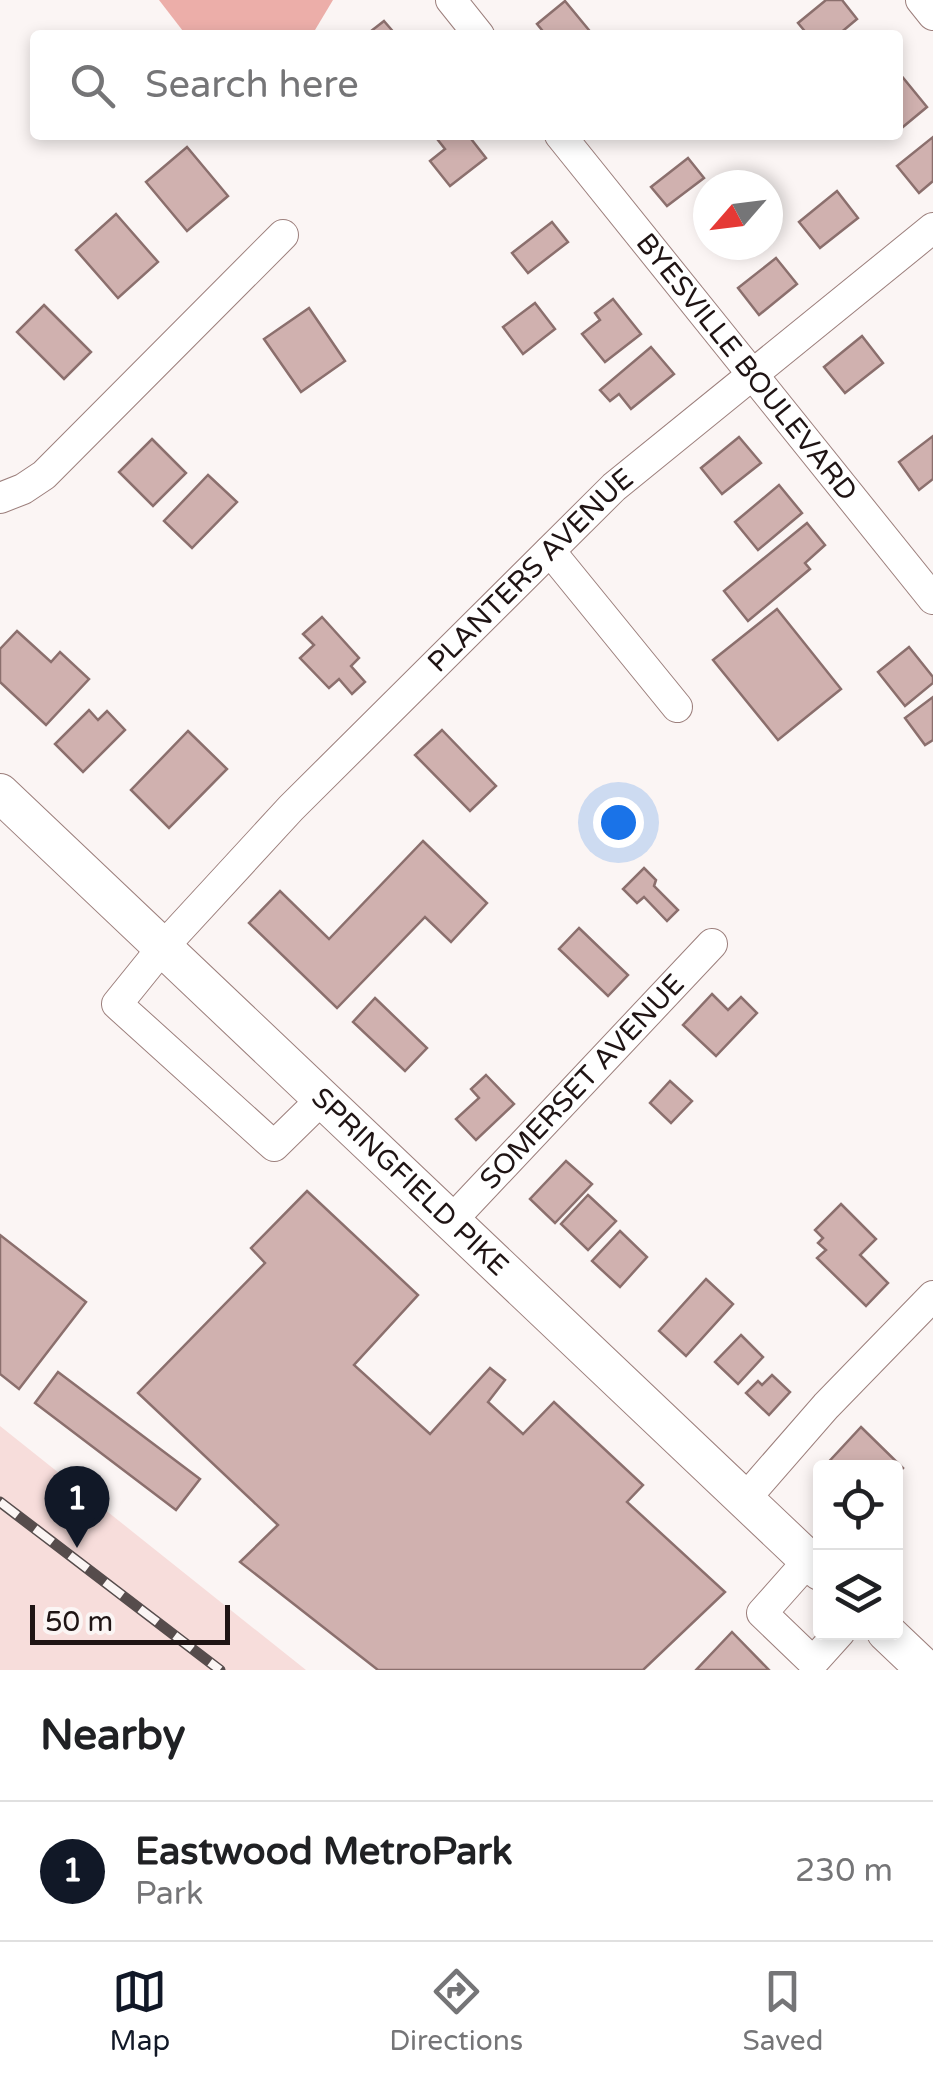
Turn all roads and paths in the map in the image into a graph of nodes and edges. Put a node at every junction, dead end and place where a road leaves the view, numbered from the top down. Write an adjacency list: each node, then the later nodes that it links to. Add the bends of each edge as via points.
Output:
1 (451, 0): 4 (street)
2 (921, 0): 3 (street)
3 (933, 15)
4 (476, 30)
5 (564, 140): 8 (street, BYESVILLE BOULEVARD)
6 (933, 228): 8 (street, PLANTERS AVENUE)
7 (283, 235): 9 (street, via 44,474)
8 (752, 374): 10 (street, PLANTERS AVENUE, via 614,486); 11 (street, BYESVILLE BOULEVARD)
9 (0, 498)
10 (550, 550): 12 (street); 15 (street, PLANTERS AVENUE, via 291,808)
11 (933, 599)
12 (677, 707)
13 (0, 793): 15 (main road, SPRINGFIELD PIKE)
14 (712, 944): 17 (street, SOMERSET AVENUE)
15 (163, 947): 16 (main road, SPRINGFIELD PIKE); 16 (street, PLANTERS AVENUE, via 117,1004 274,1146)
16 (323, 1098): 17 (main road, SPRINGFIELD PIKE)
17 (452, 1220): 19 (main road, SPRINGFIELD PIKE)
18 (933, 1296): 19 (street)
19 (745, 1499): 20 (main road, SPRINGFIELD PIKE)
20 (813, 1563)
21 (813, 1567): 22 (street, via 762,1614 813,1662)
22 (833, 1640)
23 (894, 1640): 24 (main road)
24 (926, 1670)

